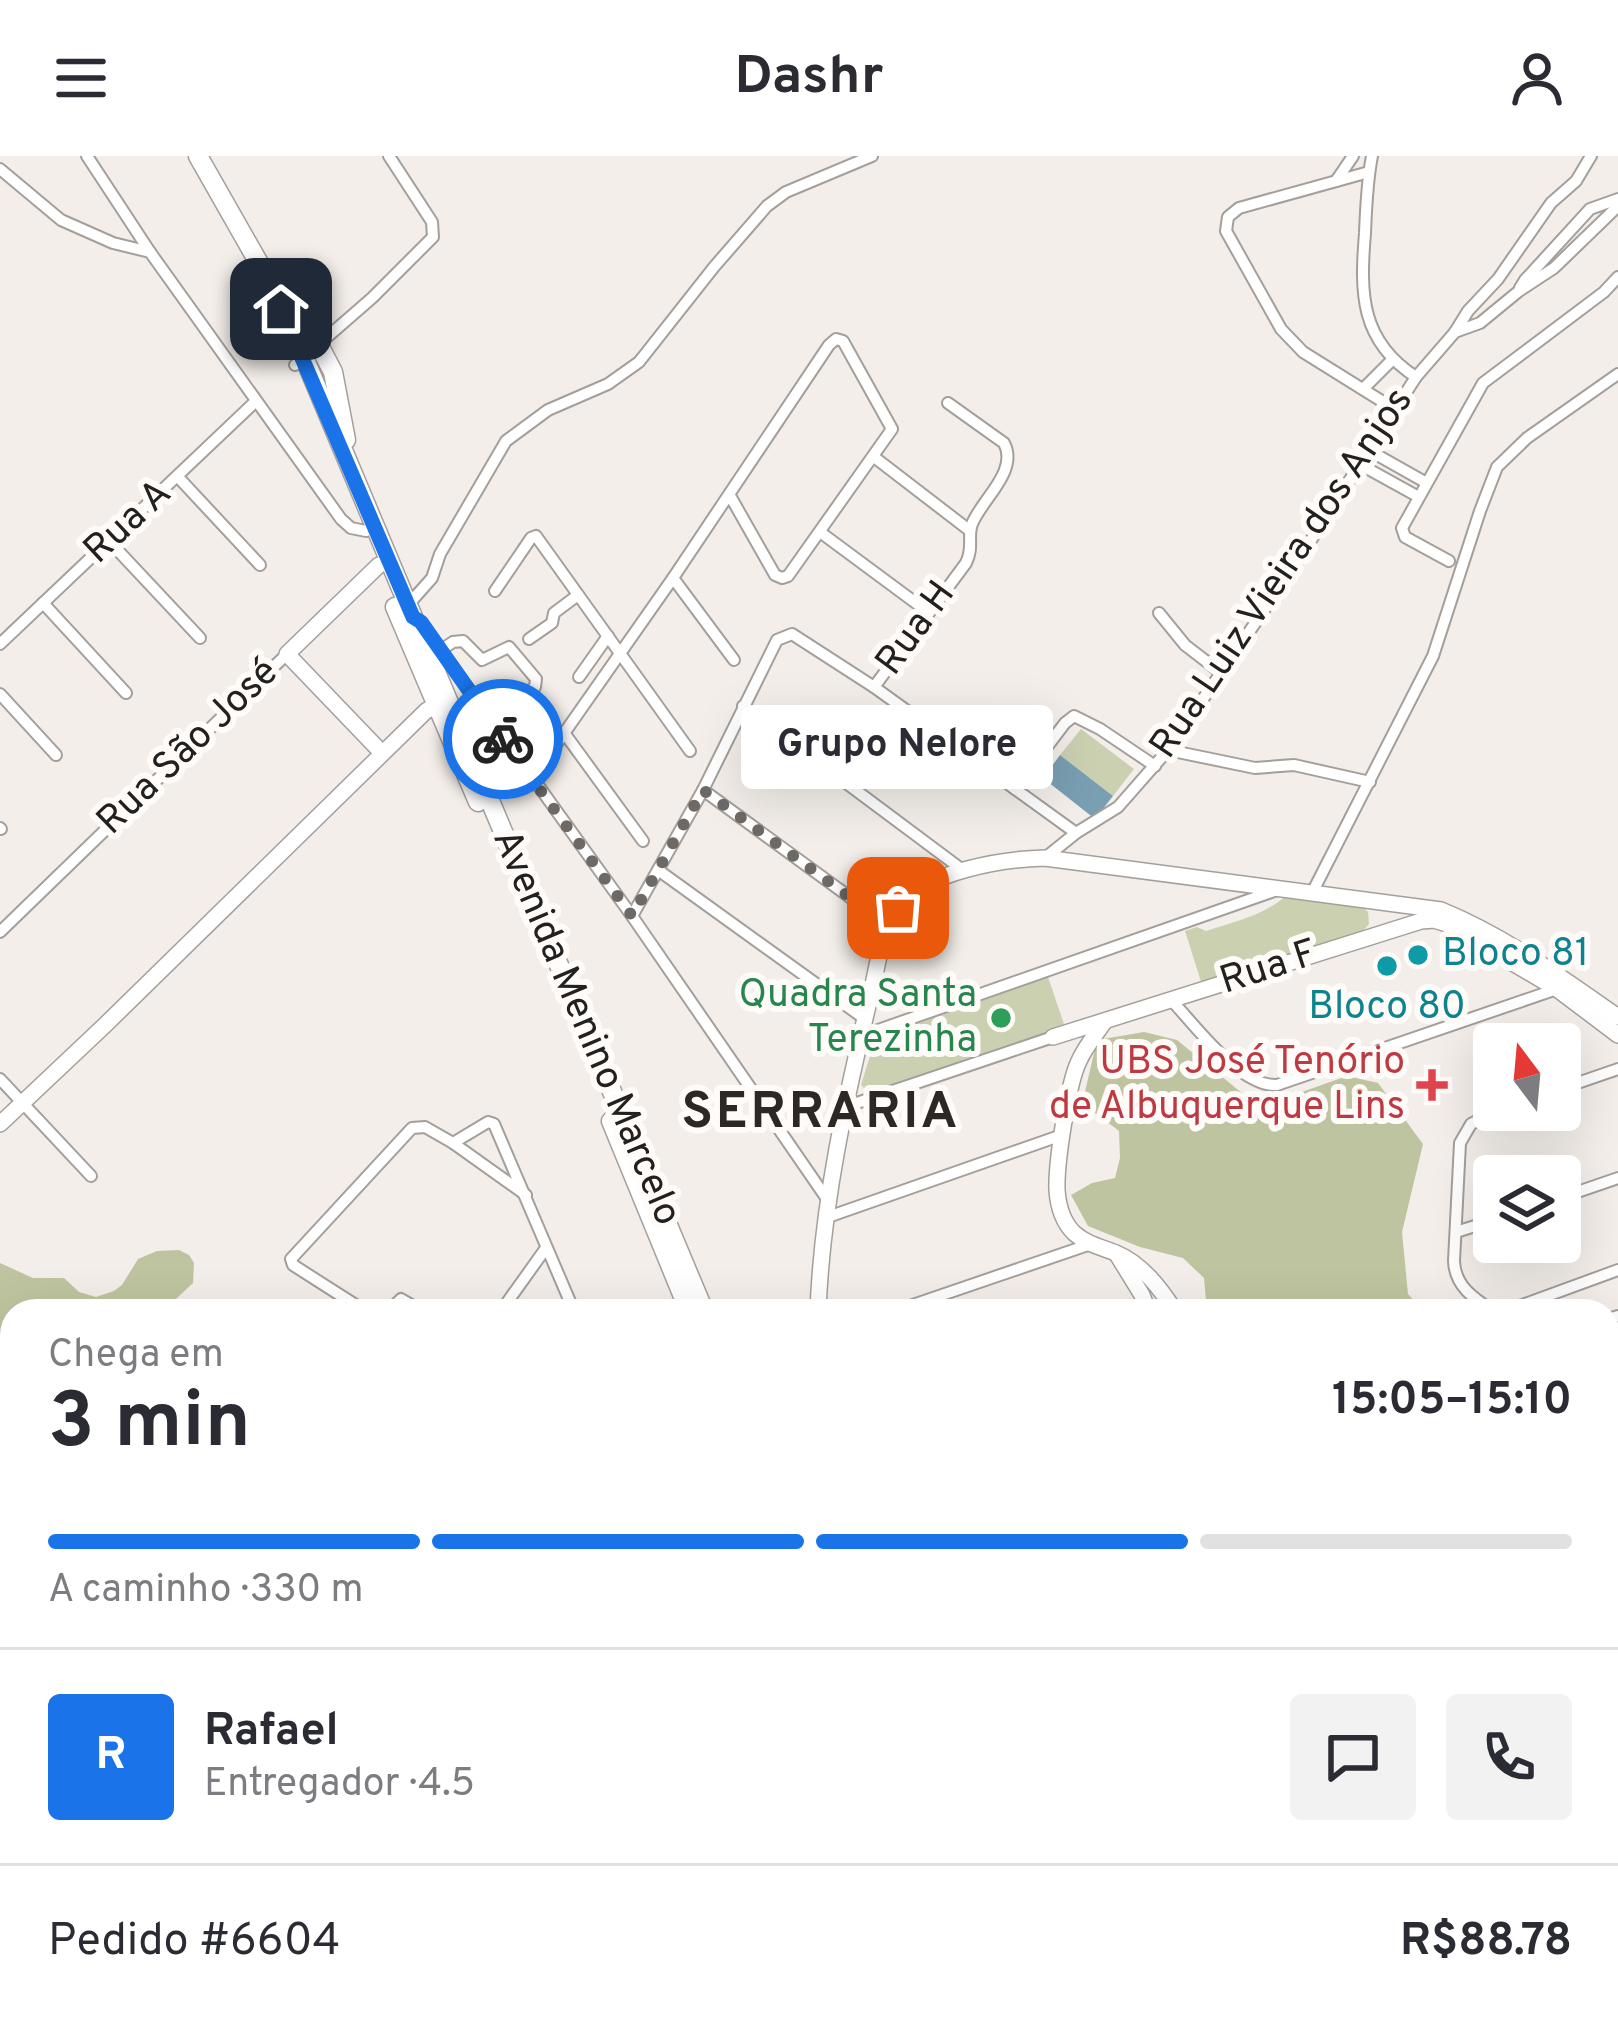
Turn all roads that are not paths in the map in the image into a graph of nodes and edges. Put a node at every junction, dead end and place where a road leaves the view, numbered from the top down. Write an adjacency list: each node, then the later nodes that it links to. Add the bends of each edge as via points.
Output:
1 (87, 156): 13 (street)
2 (186, 156): 16 (main road, Avenida Menino Marcelo, via 264,299)
3 (389, 156): 16 (street, via 433,222 430,243)
4 (872, 156): 42 (street, via 776,199 627,373 548,410 506,441)
5 (1353, 156): 11 (street)
6 (1372, 156): 10 (street)
7 (1591, 156): 15 (street)
8 (207, 160): 16 (main road, Avenida Menino Marcelo)
9 (0, 169): 13 (street, via 61,220)
10 (1369, 172): 11 (street); 17 (street, via 1362,296)
11 (1336, 181): 20 (street, via 1239,208 1226,224 1281,329 1316,363)
12 (1618, 203): 15 (street, Rua Luiz Vieira dos Anjos, via 1590,209 1552,262 1480,323)
13 (150, 251): 21 (street)
14 (1618, 277): 28 (street, via 1483,383)
15 (1455, 332): 19 (street, Rua Luiz Vieira dos Anjos)
16 (306, 356): 32 (main road, Avenida Menino Marcelo); 42 (main road, Avenida Menino Marcelo, via 333,372 352,475)
17 (1392, 360): 19 (street); 20 (street)
18 (1618, 374): 68 (street, via 1497,467 1433,656)
19 (1416, 377): 23 (street, Rua Luiz Vieira dos Anjos)
20 (1363, 389): 23 (street)
21 (256, 401): 27 (street, Rua A); 32 (street, via 341,519)
22 (948, 404): 31 (street, Rua H, via 1009,453)
23 (1396, 410): 24 (street, Rua Luiz Vieira dos Anjos)
24 (1370, 451): 26 (street, Rua Luiz Vieira dos Anjos); 28 (street)
25 (874, 457): 29 (street, via 891,424 847,344 836,339); 31 (street); 33 (street)
26 (1361, 465): 30 (street); 53 (street, Rua Luiz Vieira dos Anjos)
27 (178, 477): 34 (street, Rua A); 36 (street)
28 (1425, 482): 30 (street)
29 (729, 494): 33 (street, via 782,578); 38 (street)
30 (1418, 496): 35 (street, via 1405,537)
31 (969, 530): 43 (street, Rua H, via 970,555)
32 (366, 531): 37 (main road, Avenida Menino Marcelo)
33 (820, 532): 43 (street)
34 (109, 541): 41 (street, Rua A); 46 (street)
35 (1449, 561)
36 (260, 565)
37 (379, 565): 51 (street, Rua São José); 58 (main road, Avenida Menino Marcelo)
38 (673, 578): 50 (street); 52 (street)
39 (495, 591): 40 (street, via 536,536)
40 (578, 595): 45 (street); 47 (street)
41 (43, 603): 48 (street, Rua A); 56 (street)
42 (410, 611): 49 (street); 58 (main road, Avenida Menino Marcelo)
43 (928, 612): 55 (street, Rua H)
44 (1159, 613): 53 (street)
45 (608, 636): 50 (street); 54 (street)
46 (200, 638)
47 (529, 639)
48 (0, 644)
49 (441, 650): 60 (street); 60 (street, via 465,641 482,660 509,647 536,679)
50 (620, 652): 61 (street); 63 (street)
51 (287, 654): 64 (street); 81 (street, Rua São José)
52 (734, 660)
53 (1220, 672): 62 (street, Rua Luiz Vieira dos Anjos)
54 (579, 676)
55 (874, 687): 59 (street, via 792,634 776,640); 69 (street)
56 (126, 693)
57 (0, 694): 65 (street)
58 (442, 701): 64 (street); 115 (main road, Avenida Menino Marcelo); 116 (main road, Avenida Menino Marcelo)
59 (742, 706): 70 (street); 75 (street)
60 (488, 718): 67 (street)
61 (565, 734): 67 (street); 72 (street)
62 (1168, 750): 66 (street, Rua Luiz Vieira dos Anjos); 68 (street)
63 (690, 751)
64 (382, 753): 94 (street, via 217,926 100,1022)
65 (56, 755)
66 (1155, 766): 69 (street, via 1074,716); 71 (street, Rua Luiz Vieira dos Anjos, via 1118,806)
67 (532, 779): 79 (street)
68 (1370, 782): 77 (street)
69 (1016, 789): 71 (street)
70 (703, 790): 74 (street); 80 (street)
71 (1076, 833): 73 (street, Rua Luiz Vieira dos Anjos)
72 (643, 841)
73 (1045, 858): 75 (street); 76 (street)
74 (658, 870): 79 (street); 87 (street)
75 (964, 871): 80 (street, via 910,895)
76 (1280, 890): 77 (street); 87 (street)
77 (1312, 893): 78 (street)
78 (1369, 899): 82 (street); 85 (street, via 1464,919)
79 (632, 916): 104 (street)
80 (888, 925): 87 (street)
81 (0, 932)
82 (1370, 935): 83 (street, Rua F, via 1434,920); 84 (street, Rua F)
83 (1557, 989): 84 (street, via 1277,1085 1242,1073); 88 (street)
84 (1172, 1001): 86 (street, Rua F)
85 (1618, 1018)
86 (1105, 1021): 89 (street, Rua F); 90 (street)
87 (863, 1028): 95 (street)
88 (1618, 1035)
89 (1053, 1037): 90 (street, via 1069,1041); 95 (street)
90 (1077, 1063): 98 (street)
91 (1618, 1070): 93 (street)
92 (0, 1079): 94 (street)
93 (1581, 1082)
94 (23, 1102): 97 (street); 100 (street)
95 (845, 1107): 104 (street)
96 (1473, 1123): 107 (street, via 1460,1143)
97 (0, 1124)
98 (1062, 1135): 105 (street); 108 (street, via 1059,1206)
99 (453, 1144): 103 (street); 103 (street, via 492,1122); 112 (street, via 412,1128 291,1259)
100 (91, 1176)
101 (1618, 1178): 102 (street)
102 (1581, 1191)
103 (526, 1195): 109 (street)
104 (827, 1199): 105 (street)
105 (825, 1218): 117 (street)
106 (1473, 1227): 107 (street)
107 (1456, 1232): 121 (street, via 1456,1279)
108 (1090, 1244): 110 (street); 118 (street)
109 (546, 1248): 113 (street); 114 (street)
110 (1116, 1253): 119 (street); 120 (street)
111 (1618, 1270): 122 (street)
112 (346, 1299)
113 (510, 1299)
114 (569, 1299)
115 (684, 1299)
116 (699, 1299)
117 (819, 1299)
118 (931, 1299)
119 (1144, 1299)
120 (1167, 1299)
121 (1477, 1299)
122 (1539, 1299)

